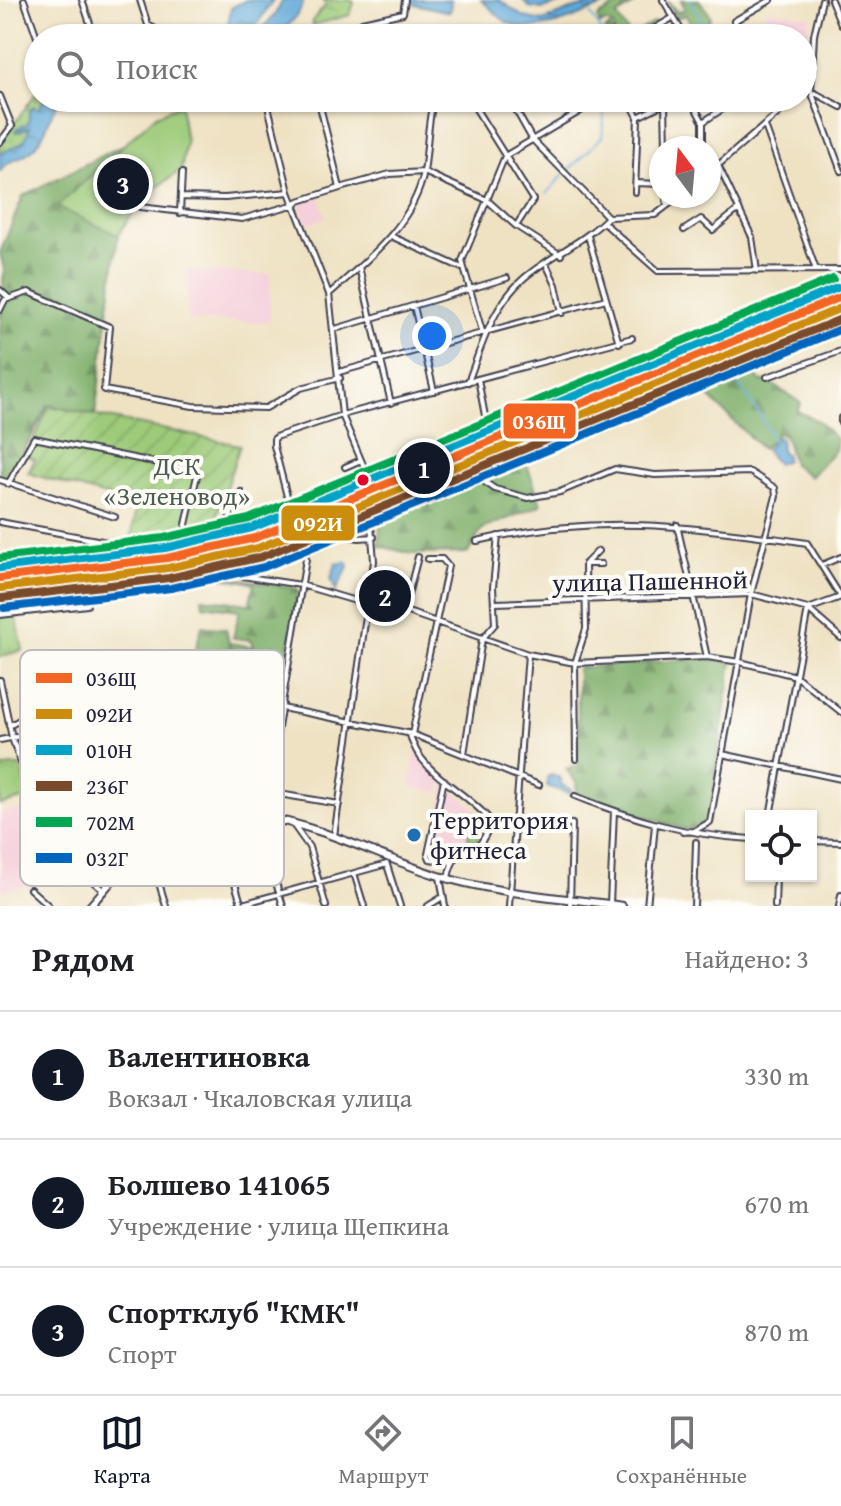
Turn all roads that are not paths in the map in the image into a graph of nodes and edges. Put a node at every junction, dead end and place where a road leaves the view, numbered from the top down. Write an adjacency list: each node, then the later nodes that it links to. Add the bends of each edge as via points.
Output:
1 (24, 0): 10 (street)
2 (82, 0): 11 (street)
3 (140, 0): 12 (street)
4 (405, 0): 13 (street, via 398,17)
5 (663, 0): 9 (street)
6 (771, 0): 16 (street, via 734,21)
7 (822, 0): 17 (street)
8 (831, 0): 18 (street)
9 (674, 17): 14 (street); 15 (street)
10 (32, 24)
11 (90, 24)
12 (148, 24)
13 (363, 24)
14 (662, 24)
15 (678, 24)
16 (737, 24)
17 (817, 24)
18 (841, 24)
19 (817, 94): 22 (street)
20 (0, 96): 41 (street, via 12,126)
21 (817, 107): 45 (street)
22 (841, 107)
23 (269, 112): 51 (street)
24 (321, 112): 50 (street)
25 (432, 112): 46 (street)
26 (478, 112): 42 (street)
27 (517, 112): 40 (street)
28 (579, 112): 40 (street)
29 (635, 112): 35 (street)
30 (648, 112): 35 (street)
31 (665, 112): 38 (street)
32 (698, 112): 36 (street)
33 (718, 112): 36 (street)
34 (780, 112): 37 (street)
35 (638, 117): 48 (street)
36 (703, 122): 39 (street)
37 (765, 126): 43 (street); 70 (street)
38 (666, 136)
39 (703, 136)
40 (532, 139): 42 (street); 60 (street)
41 (0, 142)
42 (505, 156): 54 (street); 62 (street, via 533,200)
43 (721, 163)
44 (721, 171): 58 (street)
45 (841, 171)
46 (424, 172): 50 (street, via 390,174); 54 (street); 65 (street)
47 (182, 173): 53 (street)
48 (636, 183): 49 (street); 52 (street)
49 (649, 184)
50 (340, 188): 55 (street)
51 (289, 192): 53 (street); 55 (street)
52 (635, 192)
53 (181, 197): 59 (street)
54 (487, 200): 62 (street); 69 (street)
55 (296, 203): 59 (street, via 248,218); 77 (street)
56 (140, 207): 59 (street)
57 (663, 208): 60 (street, via 649,216)
58 (739, 209): 63 (street, via 713,230 701,219); 72 (street, via 752,237)
59 (180, 213)
60 (608, 217): 61 (street)
61 (603, 222): 64 (street); 72 (street, via 658,271)
62 (516, 226): 66 (street)
63 (684, 230)
64 (588, 236): 66 (street); 79 (street)
65 (393, 237): 68 (street); 69 (street)
66 (561, 255): 67 (street)
67 (546, 265): 82 (street); 86 (street, via 524,278)
68 (359, 267): 77 (street); 84 (street)
69 (462, 268): 76 (street)
70 (816, 270): 71 (street); 72 (street)
71 (841, 270)
72 (758, 271)
73 (507, 278): 76 (street)
74 (841, 289): 88 (street)
75 (0, 290): 78 (street)
76 (469, 290): 80 (street); 86 (street)
77 (329, 294): 85 (street)
78 (9, 298): 81 (street); 95 (street, via 29,292 110,327 104,390 193,406 266,408)
79 (606, 299): 82 (street); 89 (street)
80 (414, 306): 84 (street); 90 (street)
81 (0, 310)
82 (562, 313): 86 (street)
83 (841, 313): 92 (street)
84 (370, 319): 85 (street); 94 (street)
85 (335, 329): 95 (street)
86 (482, 333): 90 (street); 98 (street)
87 (632, 338): 89 (street)
88 (699, 342)
89 (619, 343): 97 (street)
90 (424, 350): 94 (street); 99 (street)
91 (841, 351): 96 (street)
92 (741, 353)
93 (670, 359): 103 (street, via 650,359 567,403)
94 (382, 363): 95 (street); 101 (street)
95 (339, 375): 102 (street)
96 (767, 377)
97 (478, 379): 98 (street); 103 (street)
98 (468, 382): 99 (street)
99 (434, 391): 101 (street)
100 (665, 397): 106 (street, via 616,406 568,427 507,465)
101 (391, 403): 102 (street)
102 (342, 415): 104 (street); 111 (street, via 274,439)
103 (488, 432): 108 (street)
104 (361, 460): 105 (street); 108 (street)
105 (345, 467)
106 (475, 468): 118 (street, via 495,489 528,498 560,492 615,469 655,475 753,472 776,492); 119 (street, via 450,466 426,486 379,498 371,508)
107 (0, 480): 109 (street)
108 (370, 481): 111 (street)
109 (8, 484): 112 (street); 120 (street, via 34,438 198,471)
110 (241, 492): 116 (street)
111 (291, 512): 116 (street)
112 (115, 517)
113 (0, 522): 120 (street, via 129,546)
114 (677, 525): 117 (street, via 586,523); 118 (street); 132 (street)
115 (303, 528): 119 (street)
116 (223, 531): 120 (street)
117 (498, 536): 121 (street); 136 (street)
118 (763, 536): 129 (street, via 807,543); 131 (street)
119 (374, 537): 135 (street)
120 (183, 538)
121 (477, 541)
122 (598, 551): 127 (street)
123 (418, 557): 138 (street)
124 (841, 557): 129 (street)
125 (306, 559): 130 (street)
126 (428, 559): 140 (street, via 442,559 448,566)
127 (585, 564): 128 (street); 134 (street)
128 (601, 564)
129 (822, 565): 133 (street)
130 (301, 585): 135 (street); 139 (street, via 164,566 90,578 87,605); 149 (street)
131 (751, 594): 132 (street, улица Пашенной); 137 (street, улица Пашенной); 145 (street)
132 (693, 597): 134 (street, улица Пашенной); 144 (street)
133 (841, 597): 137 (street)
134 (586, 600): 136 (street, улица Пашенной); 146 (street, via 586,629)
135 (367, 602): 138 (street); 153 (street)
136 (495, 603): 142 (street, via 495,624)
137 (808, 609): 141 (street, улица Пашенной); 147 (street)
138 (404, 610): 140 (street)
139 (0, 615)
140 (435, 622): 142 (street); 155 (street)
141 (841, 638)
142 (482, 639): 143 (street); 160 (street)
143 (528, 654): 146 (street); 164 (street)
144 (707, 657): 145 (street); 146 (street)
145 (740, 662): 147 (street); 159 (street)
146 (575, 663): 161 (street)
147 (796, 676): 151 (street); 163 (street)
148 (0, 680): 154 (street)
149 (284, 693)
150 (284, 706): 153 (street)
151 (841, 712)
152 (20, 720): 154 (street)
153 (353, 721): 155 (street); 170 (street)
154 (9, 726): 157 (street)
155 (411, 734): 160 (street); 166 (street, via 412,745)
156 (20, 736): 157 (street)
157 (12, 738): 158 (street); 162 (street)
158 (0, 740)
159 (721, 753): 163 (street); 177 (street, via 710,822)
160 (464, 754): 164 (street)
161 (576, 759)
162 (20, 760)
163 (779, 766): 165 (street); 171 (street)
164 (516, 775): 167 (street); 174 (street)
165 (841, 779)
166 (444, 780): 184 (street, via 428,854 430,859); 184 (street, via 489,819 479,846)
167 (539, 785)
168 (284, 795): 170 (street)
169 (575, 796): 172 (street)
170 (339, 804): 178 (street)
171 (771, 810)
172 (614, 811): 176 (street); 200 (street)
173 (284, 821): 175 (main road)
174 (515, 821): 194 (street); 199 (street, via 572,824)
175 (289, 822): 178 (main road); 188 (street, via 309,847)
176 (655, 825): 177 (street); 214 (street)
177 (683, 832): 179 (street)
178 (334, 836): 183 (main road)
179 (745, 838)
180 (817, 841): 182 (street)
181 (696, 842): 215 (street)
182 (841, 842)
183 (387, 861): 185 (street); 186 (main road); 208 (street)
184 (451, 862): 186 (street)
185 (354, 873): 188 (street); 207 (street)
186 (444, 878): 194 (main road); 198 (street)
187 (776, 882): 216 (street)
188 (319, 883): 196 (street); 206 (street)
189 (98, 886): 195 (street)
190 (109, 886): 195 (main road)
191 (159, 886): 204 (street)
192 (277, 886): 196 (street)
193 (30, 889): 202 (street)
194 (513, 890): 199 (main road); 211 (street)
195 (104, 891): 203 (main road)
196 (279, 893): 201 (street); 205 (street)
197 (841, 895): 217 (street)
198 (441, 898): 209 (street); 210 (street)
199 (572, 898): 200 (main road); 212 (street)
200 (610, 904): 213 (main road)
201 (239, 905)
202 (49, 906)
203 (90, 906)
204 (166, 906)
205 (283, 906)
206 (326, 906)
207 (364, 906)
208 (400, 906)
209 (428, 906)
210 (445, 906)
211 (509, 906)
212 (570, 906)
213 (622, 906)
214 (647, 906)
215 (694, 906)
216 (775, 906)
217 (839, 906)

